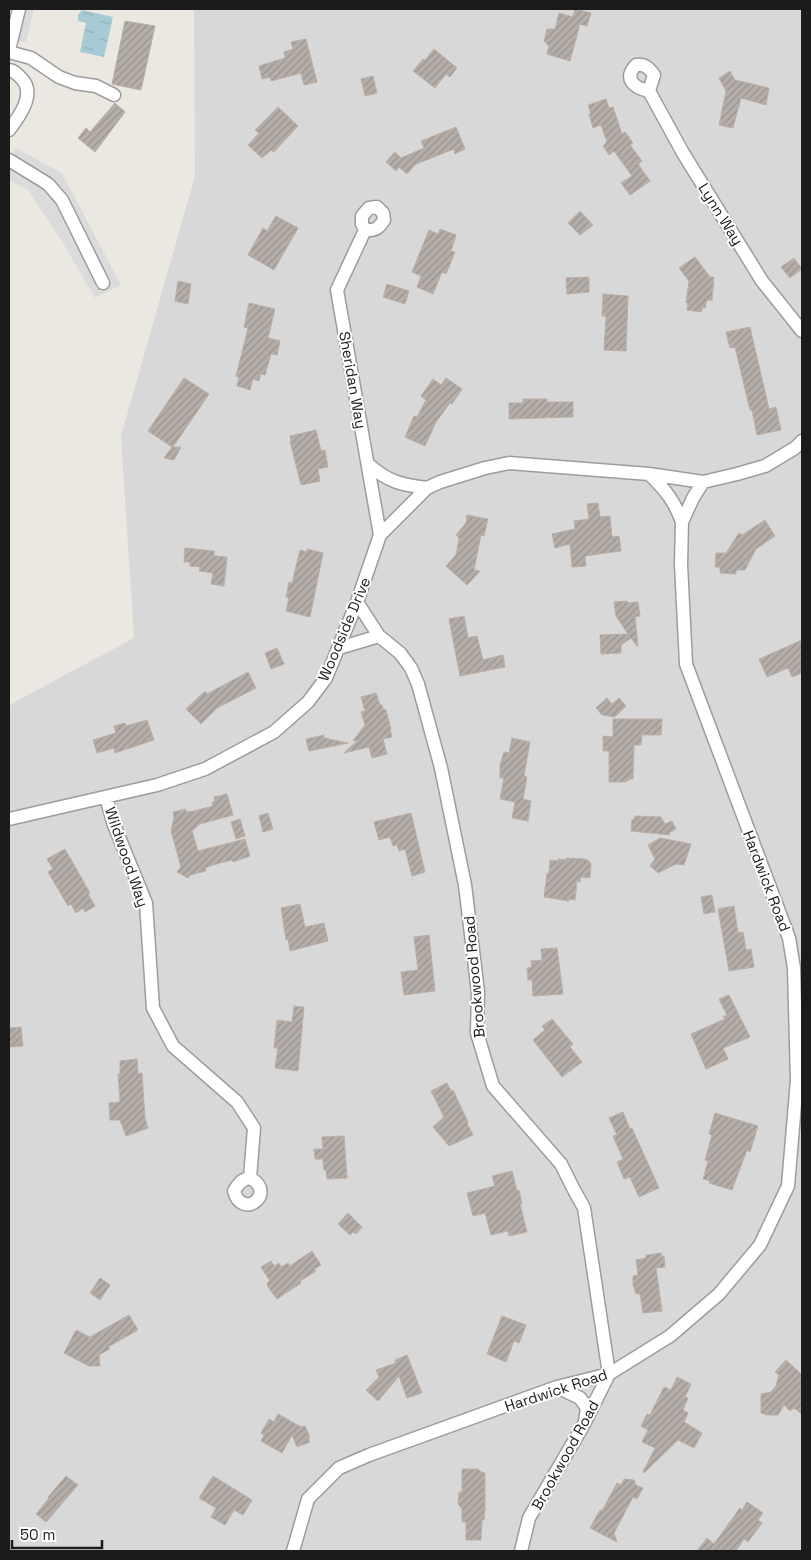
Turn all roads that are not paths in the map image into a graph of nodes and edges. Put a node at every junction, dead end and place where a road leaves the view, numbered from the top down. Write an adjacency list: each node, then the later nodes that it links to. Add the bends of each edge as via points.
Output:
1 (19, 9): 2 (street)
2 (9, 51): 5 (street, via 30,58 59,77 96,86)
3 (9, 70): 6 (street, via 26,83 27,100)
4 (649, 91): 10 (street, Lynn Way, via 762,281)
5 (114, 95)
6 (9, 130)
7 (9, 160): 9 (street, via 48,184 62,200)
8 (365, 230): 12 (street, Sheridan Way, via 337,290)
9 (103, 283)
10 (802, 331)
11 (802, 441): 14 (street, Woodside Drive, via 764,466)
12 (368, 464): 15 (street, Woodside Drive, via 382,476 401,485); 17 (street, Sheridan Way)
13 (650, 474): 14 (street, Woodside Drive); 15 (street, Woodside Drive, via 509,463); 16 (street, via 677,507)
14 (703, 482): 16 (street, Hardwick Road)
15 (427, 488): 17 (street, Woodside Drive)
16 (682, 522): 24 (street, Hardwick Road, via 686,664 789,938 794,968 797,1080 788,1186 760,1244 719,1294 670,1336)
17 (380, 536): 18 (street, Woodside Drive)
18 (357, 602): 19 (street, Brookwood Road); 20 (street, Woodside Drive)
19 (379, 636): 20 (street); 24 (street, Brookwood Road, via 400,653 411,668 441,768 465,885 478,992 477,1034 493,1086 561,1164 584,1208)
20 (339, 648): 21 (street, Woodside Drive, via 326,678 308,702 274,732 206,768)
21 (106, 797): 22 (street, Woodside Drive); 23 (street, Wildwood Way, via 146,903 153,1008 173,1046 237,1102 253,1127)
22 (9, 819)
23 (250, 1178)
24 (609, 1374): 25 (street, Hardwick Road); 26 (street, Brookwood Road)
25 (557, 1388): 26 (street, via 580,1398 586,1408); 27 (street, Hardwick Road, via 339,1468 308,1499)
26 (584, 1424): 28 (street, Brookwood Road, via 529,1518)
27 (293, 1551)
28 (521, 1551)

